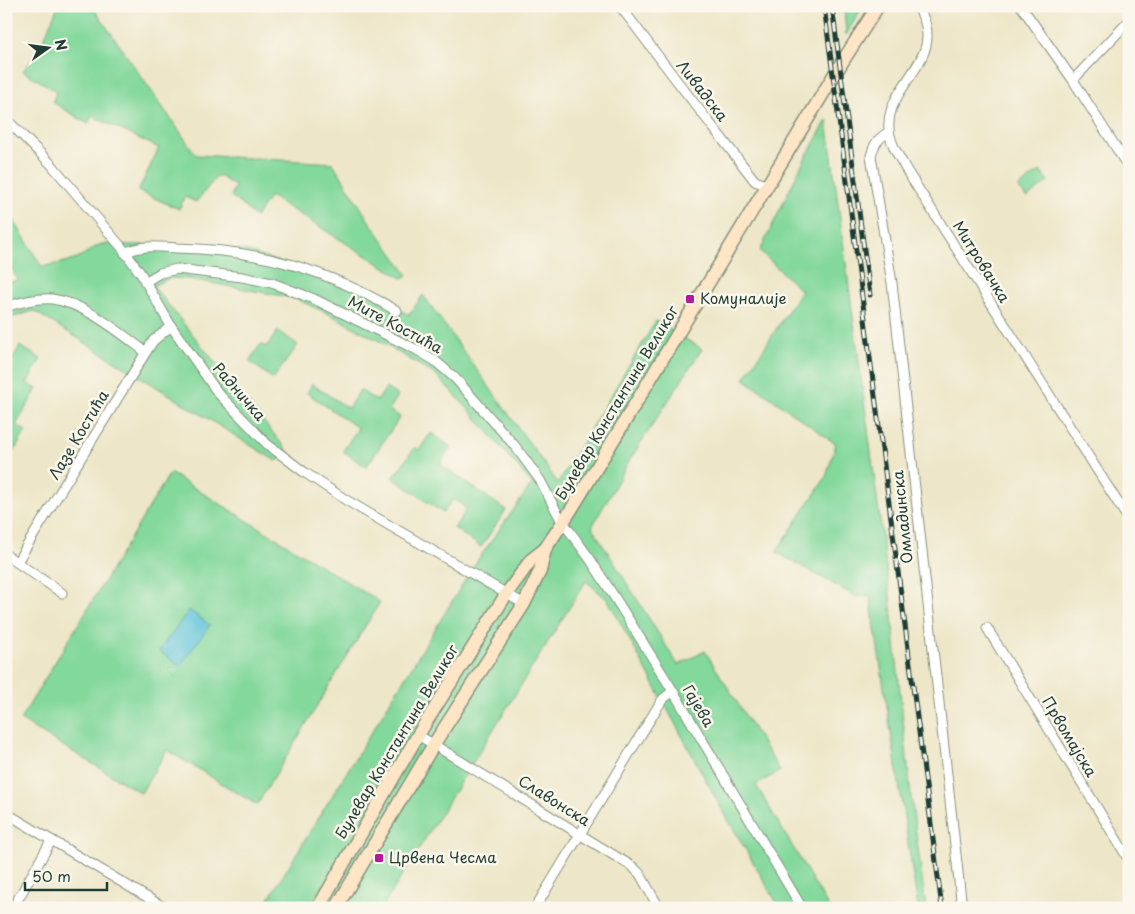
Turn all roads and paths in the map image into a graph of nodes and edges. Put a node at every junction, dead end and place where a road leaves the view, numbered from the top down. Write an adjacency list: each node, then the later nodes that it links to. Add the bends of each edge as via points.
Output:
1 (620, 6): 10 (street, Ливадска, via 755,181)
2 (878, 6): 10 (main road, Булевар Константина Великог)
3 (917, 6): 8 (street, Митровачка, via 927,27 927,38 911,77 892,105)
4 (1022, 6): 6 (street)
5 (1129, 22): 6 (street)
6 (1073, 80): 9 (street)
7 (6, 118): 11 (street, Радничка, via 51,164)
8 (889, 132): 17 (street, Митровачка, via 907,171); 40 (street, Омладинска, via 874,145 871,156 892,283)
9 (1129, 168)
10 (768, 186): 18 (main road, Булевар Константина Великог)
11 (125, 253): 12 (street, Радничка); 14 (street, via 138,248 185,248 280,260 346,284)
12 (145, 282): 15 (street, Радничка); 18 (street, Мите Костића, via 160,273 177,269 272,283 314,299 434,360 455,378 515,446 540,480)
13 (6, 307): 16 (street, via 38,299 68,303 95,316)
14 (398, 311)
15 (171, 326): 16 (street, Лазе Костића, via 153,341); 23 (street, Радничка, via 218,393 266,444 346,500)
16 (146, 352): 21 (street, Лазе Костића)
17 (1129, 520)
18 (563, 522): 19 (main road, Булевар Константина Великог); 26 (street, Гајева)
19 (545, 549): 23 (main road, Булевар Константина Великог, via 531,560); 24 (main road, Булевар Константина Великог, via 540,571)
20 (6, 555): 21 (street)
21 (18, 562): 22 (street)
22 (62, 593)
23 (507, 594): 24 (street, Радничка); 27 (main road, Булевар Константина Великог)
24 (524, 604): 28 (main road, Булевар Константина Великог)
25 (987, 628): 32 (street, Првомајска)
26 (673, 691): 30 (street, via 662,700); 39 (street, Гајева)
27 (418, 734): 28 (street, Славонска); 35 (main road, Булевар Константина Великог)
28 (434, 744): 30 (street, Славонска); 36 (main road, Булевар Константина Великог)
29 (6, 813): 31 (street)
30 (580, 833): 37 (street); 38 (street, Славонска, via 640,874)
31 (51, 841): 33 (street); 34 (street)
32 (1129, 860)
33 (13, 908)
34 (164, 908)
35 (318, 908)
36 (336, 908)
37 (535, 908)
38 (659, 908)
39 (802, 908)
40 (962, 908)

